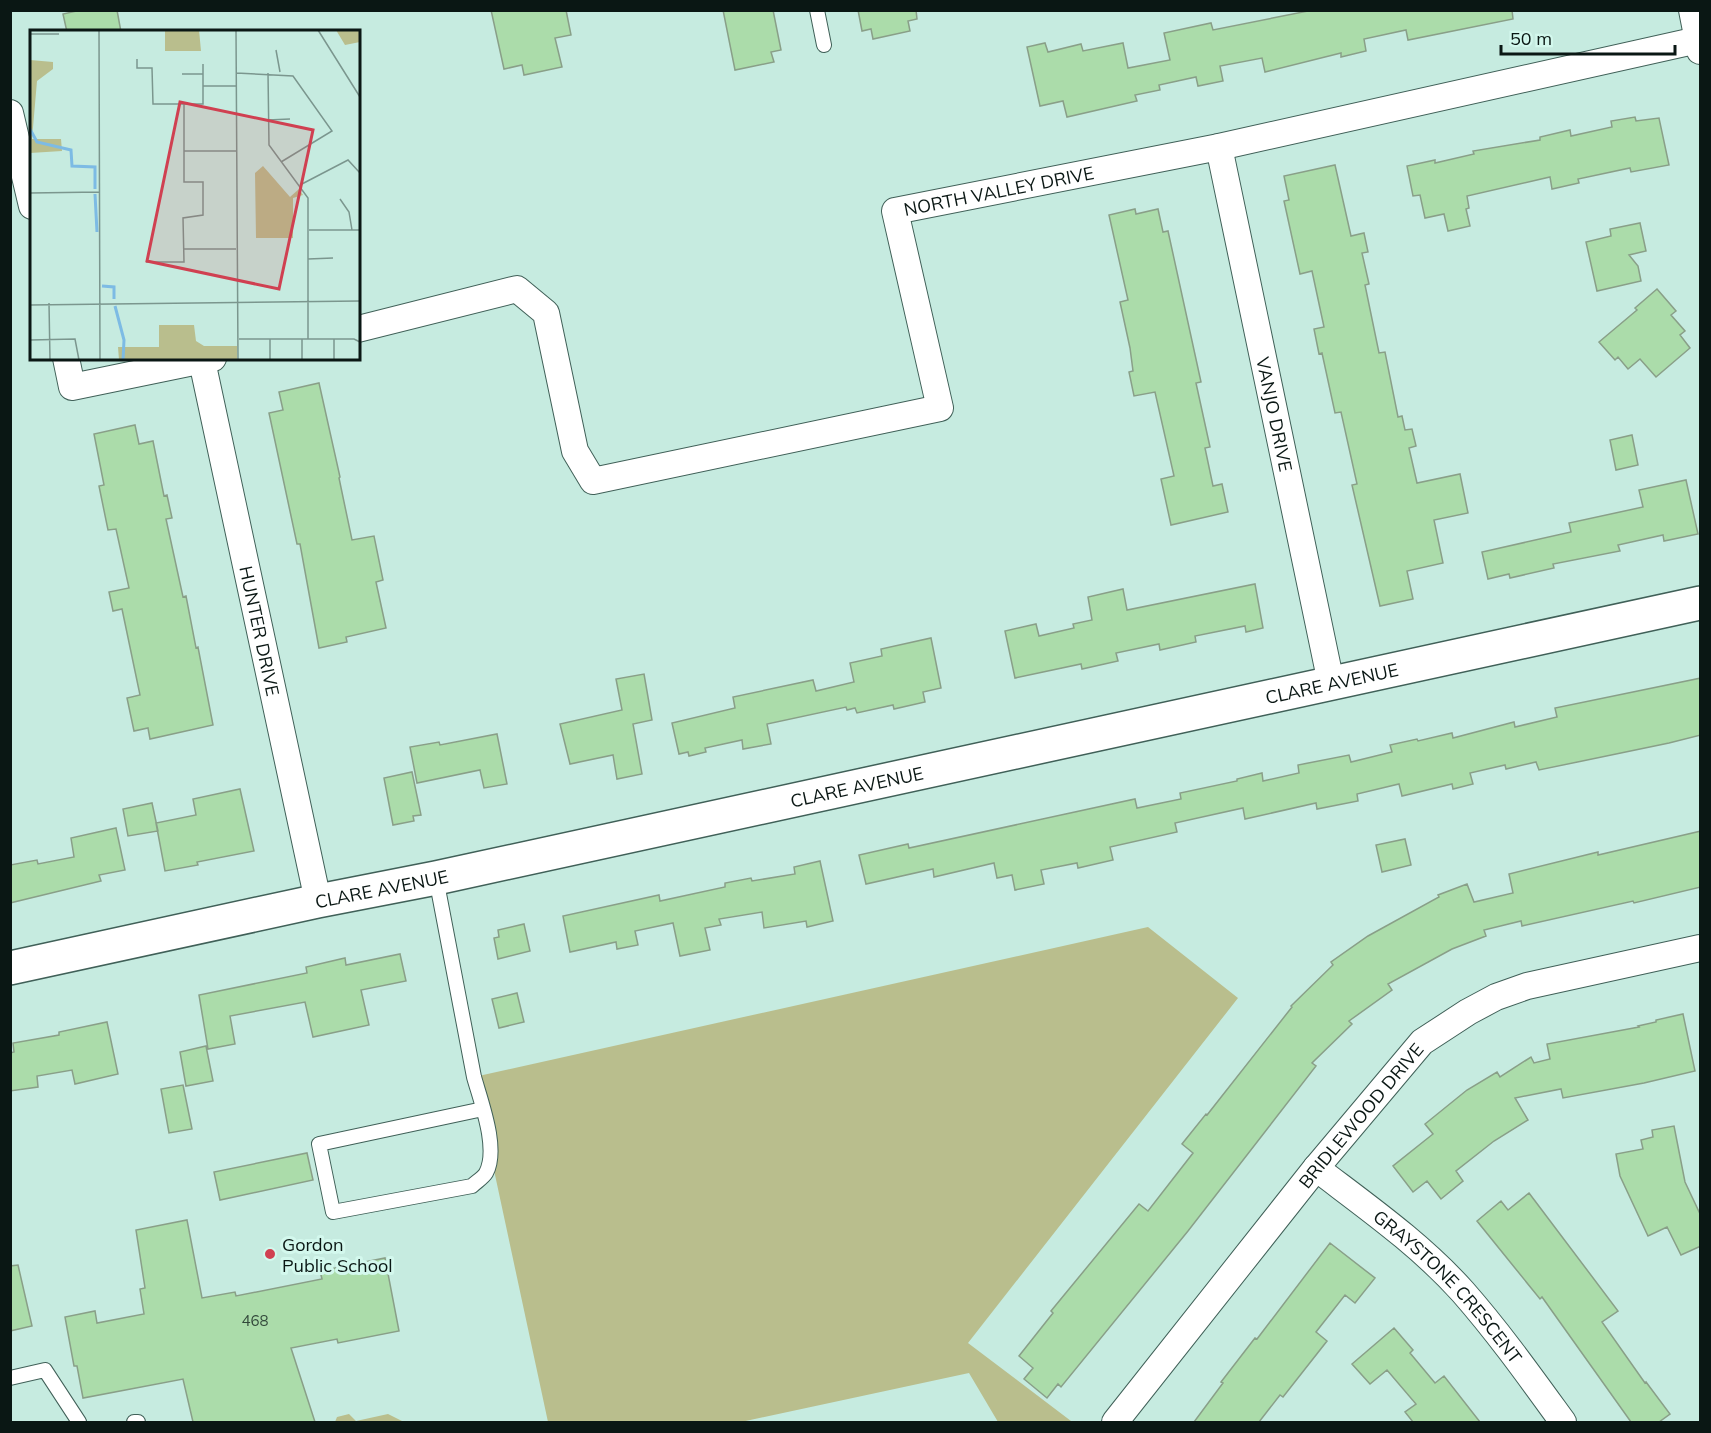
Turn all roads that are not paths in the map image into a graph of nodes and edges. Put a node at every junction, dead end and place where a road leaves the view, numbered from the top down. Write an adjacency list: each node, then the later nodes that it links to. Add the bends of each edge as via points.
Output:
1 (817, 10): 3 (lane)
2 (1692, 10): 4 (street)
3 (824, 45)
4 (1699, 45): 6 (street, NORTH VALLEY DRIVE)
5 (10, 113): 7 (street)
6 (1220, 147): 8 (street, NORTH VALLEY DRIVE, via 895,211 940,408 603,479 593,481 575,451 546,313 517,289); 12 (street, VANJO DRIVE)
7 (30, 198)
8 (360, 328)
9 (66, 360): 10 (street, via 72,387)
10 (208, 360): 14 (street, HUNTER DRIVE)
11 (1701, 603): 12 (street, CLARE AVENUE)
12 (1331, 682): 13 (street, CLARE AVENUE)
13 (436, 878): 14 (street, CLARE AVENUE); 17 (lane)
14 (318, 900): 16 (street, CLARE AVENUE)
15 (1701, 948): 18 (street, BRIDLEWOOD DRIVE, via 1527,986 1468,1011 1422,1042)
16 (10, 968)
17 (483, 1109): 17 (lane, via 492,1150 485,1174 472,1186 333,1212 319,1144)
18 (1317, 1168): 21 (street, BRIDLEWOOD DRIVE); 22 (street, GRAYSTONE CRESCENT, via 1415,1245 1462,1291)
19 (10, 1378): 20 (lane, via 45,1370)
20 (79, 1422)
21 (1116, 1422)
22 (1563, 1422)

